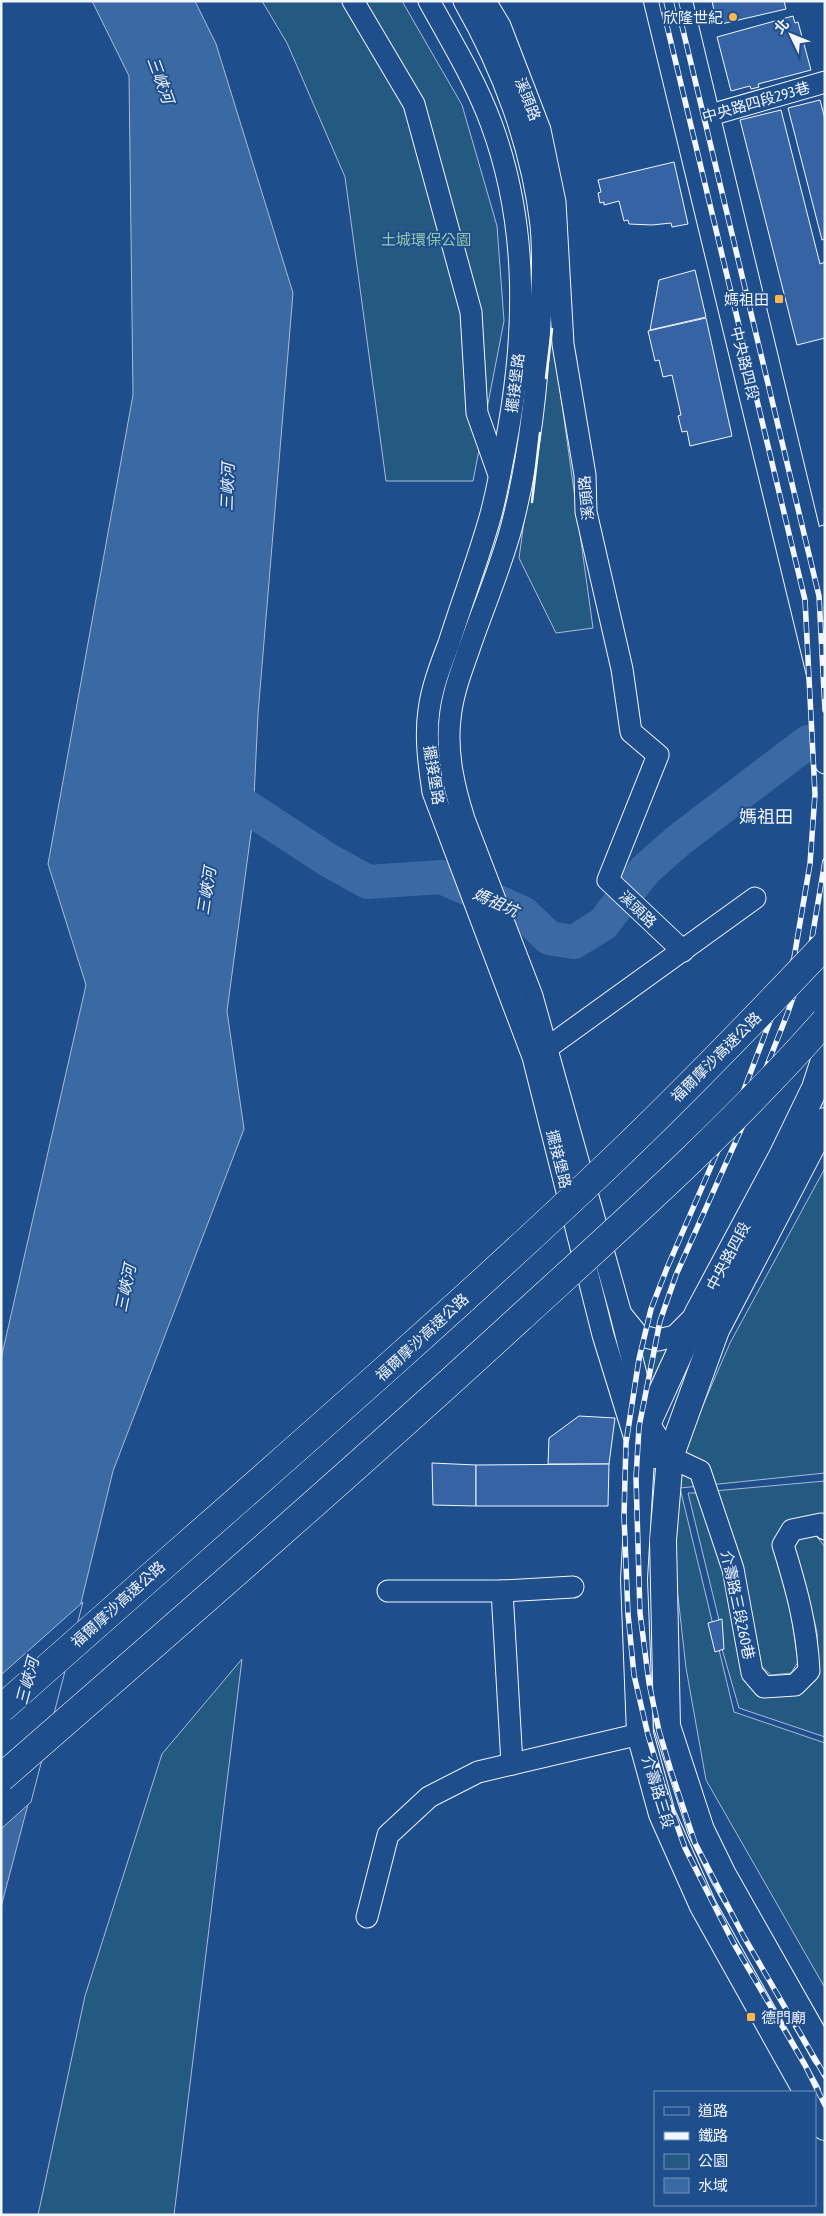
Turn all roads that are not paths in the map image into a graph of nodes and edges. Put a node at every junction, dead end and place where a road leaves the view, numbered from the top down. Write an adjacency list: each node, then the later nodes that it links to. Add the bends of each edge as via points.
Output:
1 (353, 1): 9 (street, via 414,104 471,312 475,403)
2 (429, 1): 9 (street, 擺接堡路, via 465,65 491,123 509,186 517,234 522,290 519,353)
3 (464, 1): 17 (street, 擺接堡路, via 485,38 507,91 528,158 541,225 542,290 534,403 523,473 512,526 458,682 450,718 449,754 455,791)
4 (485, 1): 16 (street, 溪頭路, via 500,26 540,130 555,202 563,344 585,475 590,536 622,669 631,732 658,755 608,880)
5 (657, 1): 8 (main road, 中央路四段)
6 (679, 1): 8 (main road, 中央路四段)
7 (825, 82): 8 (street, 中央路四段293巷)
8 (697, 119): 10 (main road, 中央路四段)
9 (500, 477): 17 (street, 擺接堡路, via 490,520 440,667 429,710 427,753 441,817)
10 (809, 545): 11 (main road, 中央路四段); 12 (main road, 中央路四段)
11 (825, 608)
12 (823, 698): 13 (street)
13 (825, 763)
14 (755, 898): 16 (street)
15 (825, 945): 31 (highway, 福爾摩沙高速公路, bridge, via 595,1178 381,1375)
16 (681, 949): 19 (street)
17 (523, 1001): 19 (street, 擺接堡路)
18 (825, 1021): 34 (highway, bridge, via 644,1206 415,1415)
19 (540, 1053): 22 (street, 擺接堡路); 26 (street, 擺接堡路, via 603,1335)
20 (825, 1058): 23 (main road, 中央路四段, via 815,1088 782,1156)
21 (825, 1121): 25 (main road, 中央路四段, via 716,1330)
22 (620, 1311): 23 (street, via 638,1334 658,1340 675,1336); 24 (street, 擺接堡路)
23 (698, 1313): 24 (main road, 中央路四段)
24 (648, 1422): 25 (street, 擺接堡路); 26 (main road, 中央路四段)
25 (670, 1457): 26 (street, 介壽路三段260巷); 27 (street, 介壽路三段260巷, via 700,1472 733,1569 752,1673 764,1687 795,1685 809,1671 808,1638 782,1544 792,1530 821,1524); 36 (main road, 介壽路三段, via 663,1540 667,1726 701,1830)
26 (641, 1458): 32 (main road, 介壽路三段, via 634,1579)
27 (825, 1529)
28 (573, 1587): 30 (street)
29 (388, 1591): 30 (street)
30 (502, 1591): 33 (street)
31 (1, 1708)
32 (640, 1734): 33 (street); 37 (main road, 介壽路三段, via 662,1814 702,1906)
33 (512, 1764): 35 (street, via 478,1772 429,1797 388,1835)
34 (1, 1778)
35 (367, 1917)
36 (825, 2055)
37 (806, 2091)
38 (816, 2110): 39 (main road)
39 (825, 2127)

